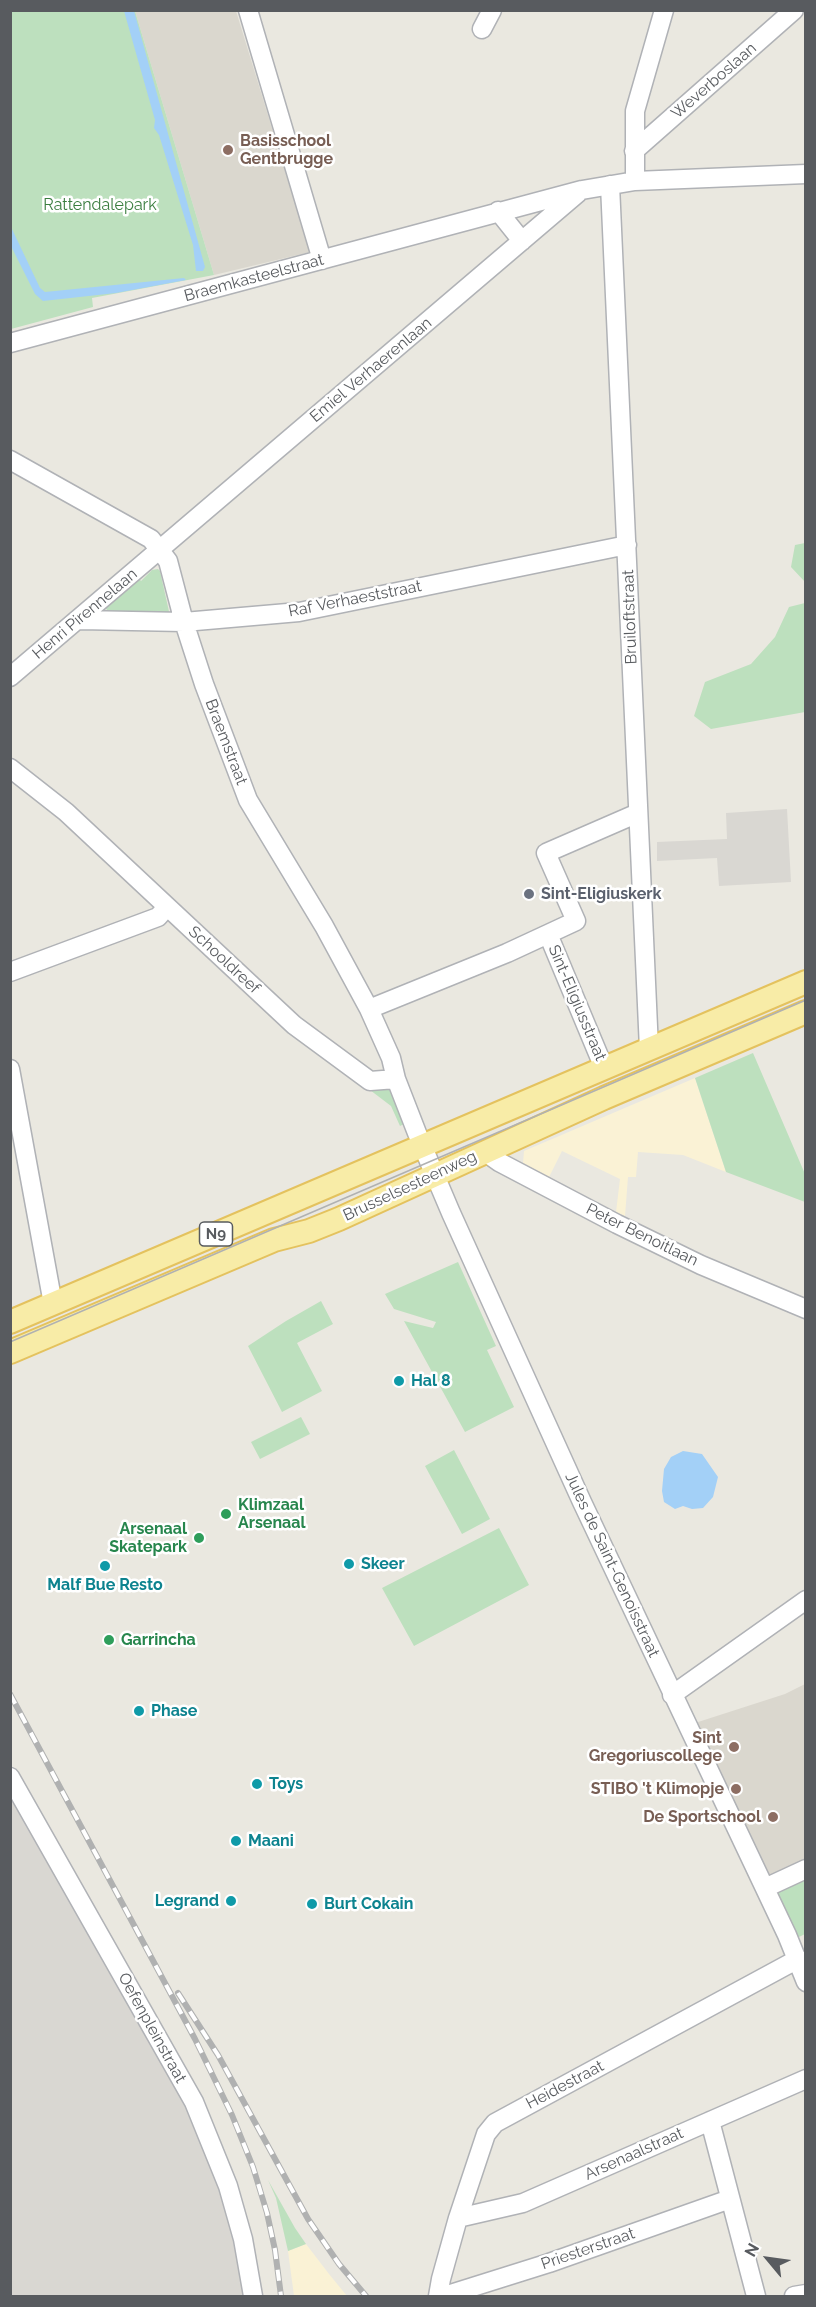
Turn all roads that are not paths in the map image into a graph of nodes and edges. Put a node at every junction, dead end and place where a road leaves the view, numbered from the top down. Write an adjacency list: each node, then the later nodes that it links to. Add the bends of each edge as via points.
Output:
1 (248, 10): 13 (street)
2 (492, 10): 5 (street)
3 (664, 10): 6 (street, via 635,111)
4 (794, 10): 6 (street, Weverboslaan)
5 (482, 29)
6 (634, 151): 8 (street)
7 (806, 174): 8 (street, Braemkasteelstraat)
8 (635, 181): 9 (street, Braemkasteelstraat)
9 (610, 185): 10 (street, Braemkasteelstraat); 16 (street, Bruiloftstraat)
10 (582, 190): 11 (street, Braemkasteelstraat); 12 (street, Emiel Verhaerenlaan)
11 (498, 211): 12 (street); 13 (street, Braemkasteelstraat)
12 (522, 241): 17 (street, Emiel Verhaerenlaan)
13 (322, 260): 14 (street, Braemkasteelstraat)
14 (10, 343)
15 (10, 460): 17 (street, Braemstraat, via 151,539)
16 (627, 545): 19 (street, Raf Verhaeststraat, via 298,612); 22 (street, Bruiloftstraat)
17 (159, 549): 18 (street, Henri Pirennelaan); 19 (street, Braemstraat, via 168,561)
18 (80, 620): 19 (street, Raf Verhaeststraat); 20 (street, Henri Pirennelaan)
19 (184, 622): 27 (street, Braemstraat, via 248,800)
20 (10, 677)
21 (10, 768): 23 (street, Schooldreef, via 66,812)
22 (638, 813): 24 (street, Sint-Eligiusstraat, via 546,853 576,921); 29 (street, Bruiloftstraat)
23 (167, 907): 25 (street, via 158,917); 32 (street, Schooldreef, via 294,1025 370,1081)
24 (548, 934): 27 (street); 30 (street, Sint-Eligiusstraat)
25 (10, 972)
26 (806, 982): 29 (main road, Brusselsesteenweg / N9)
27 (369, 1009): 32 (street, Braemstraat)
28 (806, 1012): 34 (main road, Brusselsesteenweg / N9)
29 (649, 1049): 30 (main road, Brusselsesteenweg / N9)
30 (604, 1068): 33 (main road, Brusselsesteenweg / N9)
31 (10, 1069): 36 (street)
32 (396, 1079): 33 (street)
33 (422, 1145): 35 (street, Jules de Saint-Genoisstraat); 36 (main road, Brusselsesteenweg / N9)
34 (484, 1152): 35 (main road, Brusselsesteenweg / N9); 37 (street, Peter Benoitlaan, via 617,1224)
35 (435, 1176): 39 (main road, Brusselsesteenweg / N9); 41 (street, Jules de Saint-Genoisstraat)
36 (53, 1304): 38 (main road, Brusselsesteenweg / N9)
37 (806, 1309)
38 (10, 1322)
39 (10, 1352)
40 (806, 1600): 41 (street)
41 (672, 1695): 44 (street, Jules de Saint-Genoisstraat)
42 (10, 1777): 52 (street, Oefenpleinstraat, via 194,2102 228,2186)
43 (806, 1869): 44 (street)
44 (765, 1888): 45 (street, Jules de Saint-Genoisstraat)
45 (798, 1959): 46 (street, Jules de Saint-Genoisstraat); 50 (street, Heidestraat, via 495,2123 486,2134)
46 (806, 1982)
47 (806, 2079): 48 (street, Arsenaalstraat)
48 (710, 2121): 49 (street); 50 (street, Arsenaalstraat, via 523,2203)
49 (730, 2199): 54 (street, Priesterstraat); 55 (street)
50 (458, 2218): 53 (street, Heidestraat)
51 (806, 2294): 56 (street)
52 (253, 2296)
53 (438, 2296)
54 (444, 2296)
55 (756, 2296)
56 (794, 2296)

